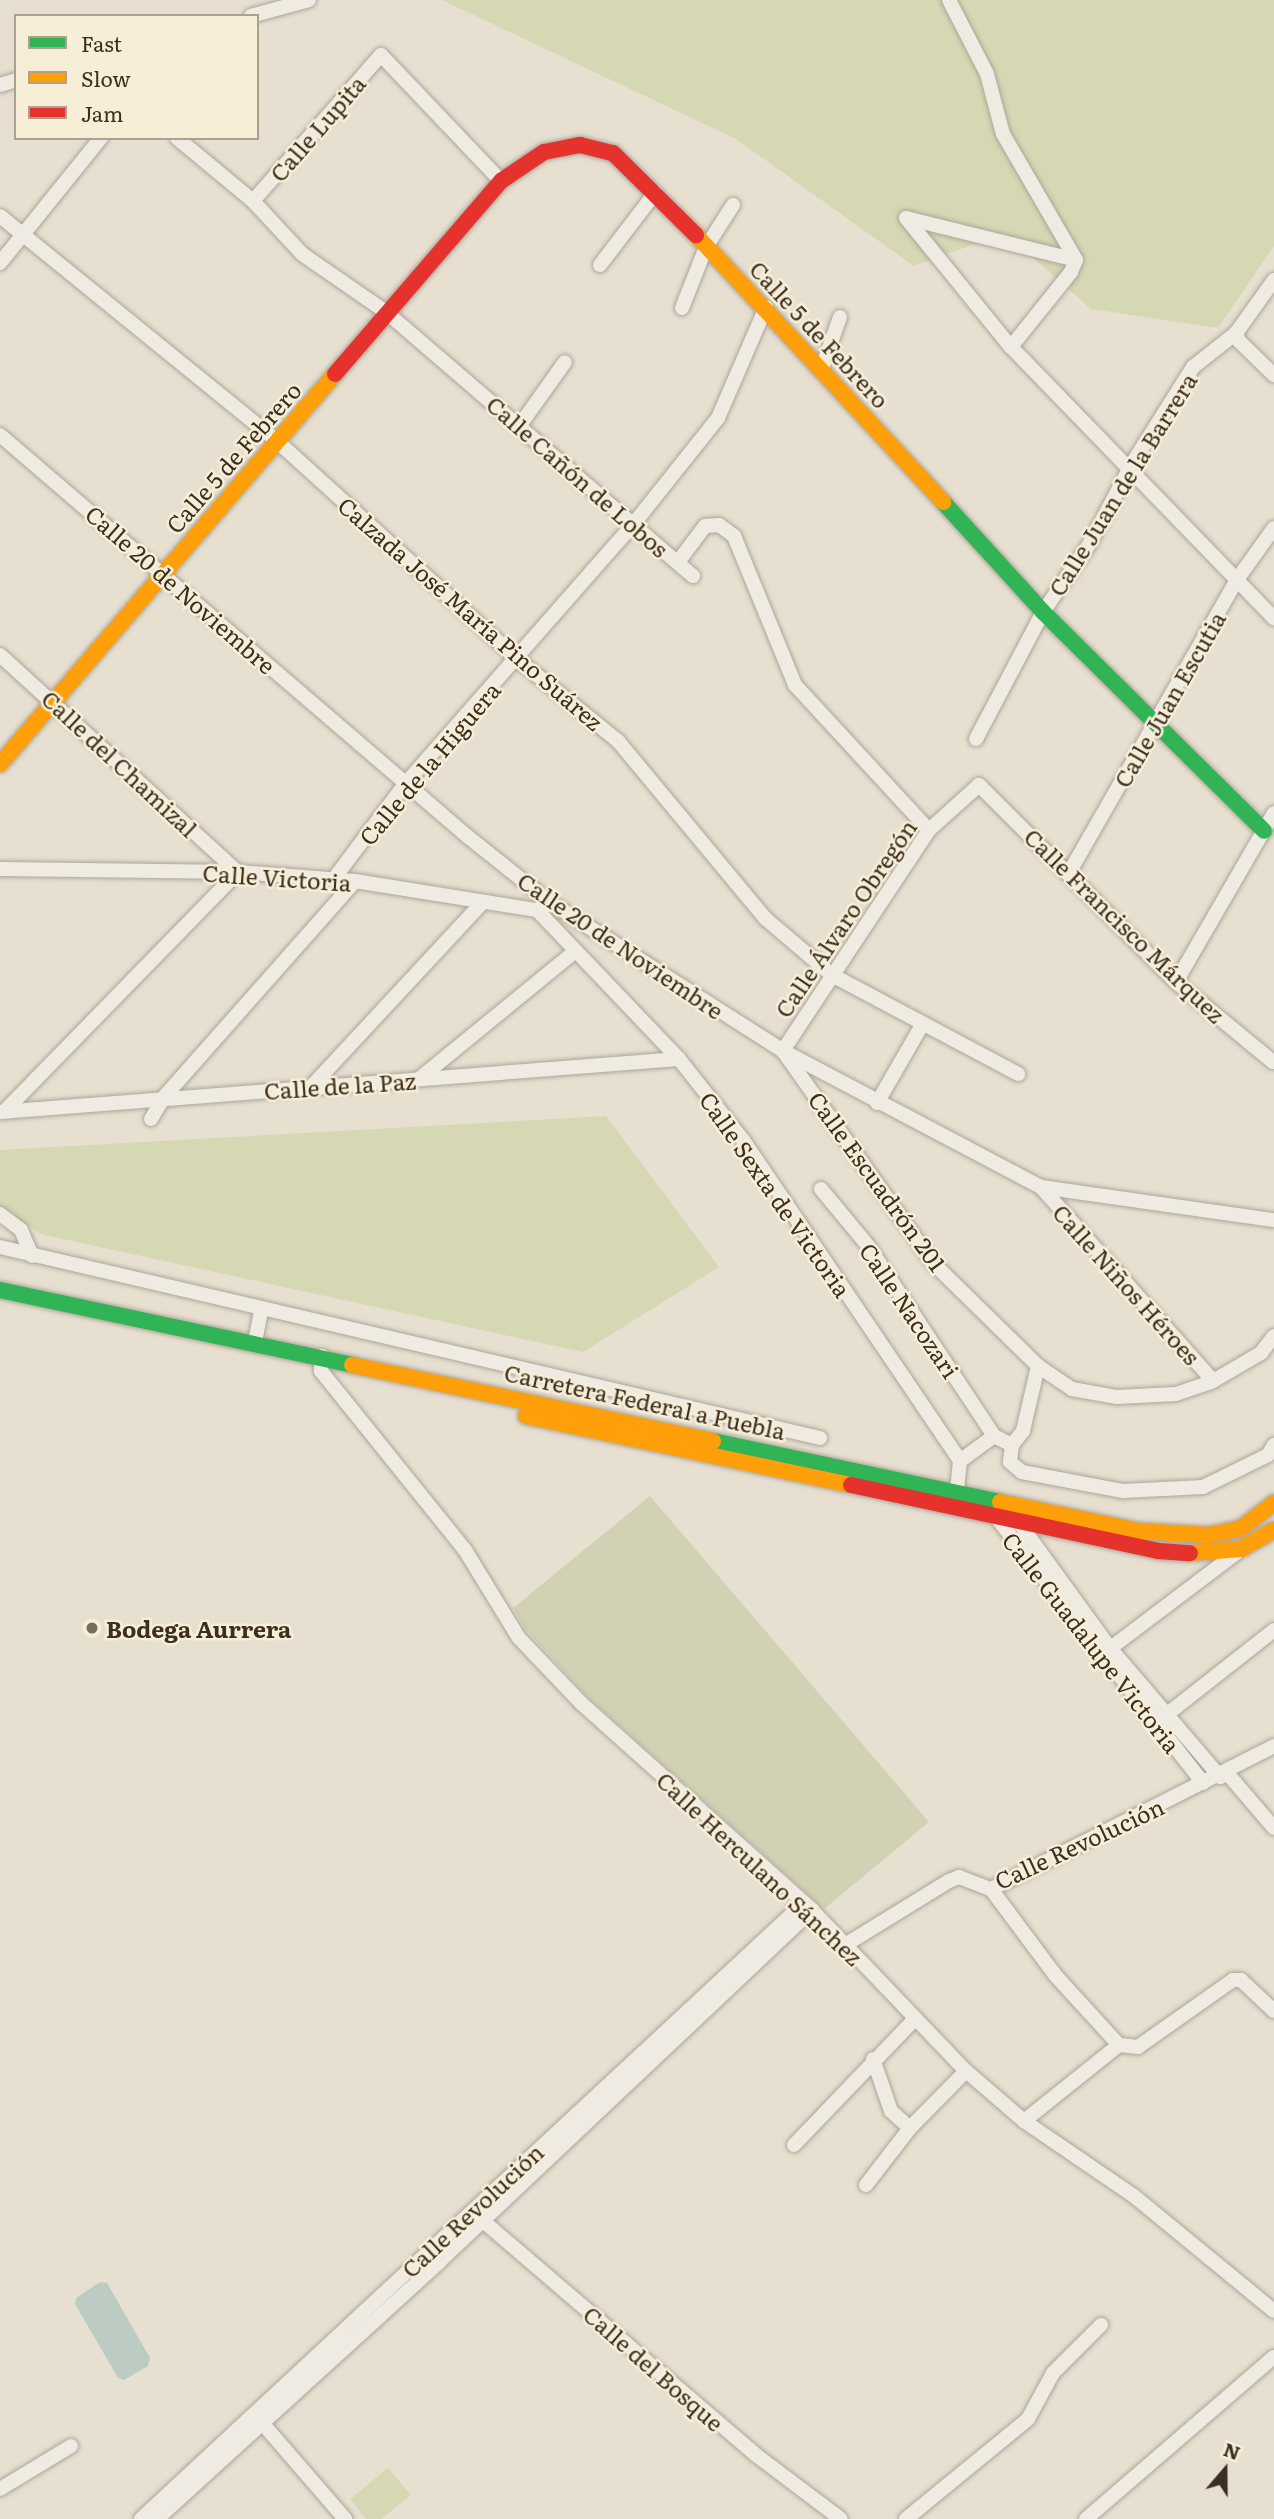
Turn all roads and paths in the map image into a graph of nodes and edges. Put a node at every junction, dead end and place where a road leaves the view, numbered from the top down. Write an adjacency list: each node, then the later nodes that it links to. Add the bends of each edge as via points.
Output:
1 (309, 0): 3 (street)
2 (949, 0): 13 (street, via 987,74 1003,134)
3 (258, 14)
4 (99, 140): 11 (street)
5 (179, 140): 8 (street, Calle Cañón de Lobos)
6 (501, 181): 7 (main road, Calle 5 de Febrero, via 544,152 580,145 612,153); 8 (street, Calle Lupita, via 381,55); 19 (main road, Calle 5 de Febrero)
7 (655, 193): 12 (main road, Calle 5 de Febrero); 15 (street)
8 (253, 201): 19 (street, Calle Cañón de Lobos, via 302,254)
9 (733, 205): 12 (street)
10 (0, 216): 11 (street, Calzada José María Pino Suárez)
11 (22, 235): 14 (street); 28 (street, Calzada José María Pino Suárez)
12 (705, 247): 17 (main road, Calle 5 de Febrero); 18 (street)
13 (1076, 260): 22 (street); 22 (street, via 906,218)
14 (0, 263)
15 (600, 265)
16 (1274, 280): 21 (street, Calle Juan de la Barrera)
17 (765, 307): 24 (main road, Calle 5 de Febrero); 30 (street, Calle de la Higuera, via 718,418)
18 (682, 308)
19 (386, 312): 26 (street, Calle Cañón de Lobos); 28 (main road, Calle 5 de Febrero)
20 (841, 317): 24 (street)
21 (1236, 333): 25 (street); 29 (street, Calle Juan de la Barrera, via 1194,367)
22 (1011, 347): 29 (street)
23 (565, 362): 26 (street)
24 (821, 368): 36 (main road, Calle 5 de Febrero)
25 (1274, 375)
26 (520, 425): 30 (street, Calle Cañón de Lobos)
27 (0, 435): 33 (street, Calle 20 de Noviembre)
28 (278, 442): 33 (main road, Calle 5 de Febrero); 39 (street, Calzada José María Pino Suárez)
29 (1130, 467): 35 (street); 36 (street, Calle Juan de la Barrera, via 1090,543)
30 (632, 526): 32 (street, Calle Cañón de Lobos); 39 (street, Calle de la Higuera)
31 (1274, 528): 35 (street, Calle Juan Escutia)
32 (678, 562): 34 (street); 47 (street, Calle Cañón de Lobos, via 705,526 719,525 734,536 795,685)
33 (163, 573): 40 (main road, Calle 5 de Febrero); 44 (street, Calle 20 de Noviembre)
34 (693, 576)
35 (1237, 581): 37 (street); 41 (street, Calle Juan Escutia)
36 (1043, 612): 41 (main road); 42 (street, Calle Juan de la Barrera)
37 (1274, 618)
38 (0, 656): 40 (street, Calle del Chamizal)
39 (517, 659): 44 (street, Calle de la Higuera); 58 (street, Calzada José María Pino Suárez, via 618,741 766,919)
40 (55, 702): 43 (main road, Calle 5 de Febrero); 50 (street, Calle del Chamizal)
41 (1156, 725): 48 (main road); 51 (street, Calle Juan Escutia)
42 (976, 739)
43 (0, 764)
44 (405, 783): 52 (street, Calle de la Higuera); 55 (street, Calle 20 de Noviembre)
45 (979, 785): 47 (street, Calle Álvaro Obregón); 51 (street, Calle Francisco Márquez)
46 (1274, 813): 48 (street)
47 (929, 830): 58 (street, Calle Álvaro Obregón)
48 (1264, 831): 59 (street)
49 (0, 869): 50 (street, Calle Victoria)
50 (238, 872): 52 (street, Calle Victoria); 69 (street)
51 (1069, 873): 59 (street, Calle Francisco Márquez)
52 (333, 880): 53 (street, Calle Victoria)
53 (355, 881): 54 (street, Calle Victoria); 67 (street)
54 (482, 903): 56 (street, Calle Victoria); 66 (street)
55 (551, 904): 56 (street); 61 (street, Calle 20 de Noviembre)
56 (537, 911): 57 (street, Calle Sexta de Victoria)
57 (574, 952): 62 (street, Calle Sexta de Victoria); 65 (street)
58 (832, 975): 60 (street, Calzada José María Pino Suárez); 61 (street, Calle Álvaro Obregón)
59 (1176, 982): 63 (street, Calle Francisco Márquez)
60 (922, 1025): 64 (street, Calzada José María Pino Suárez); 68 (street)
61 (783, 1051): 68 (street, Calle 20 de Noviembre); 83 (street, Calle Escuadrón 201, via 934,1264)
62 (679, 1059): 65 (street, Calle de la Paz); 89 (street, Calle Sexta de Victoria, via 743,1140)
63 (1273, 1062)
64 (1018, 1074)
65 (419, 1079): 66 (street, Calle de la Paz)
66 (311, 1087): 67 (street, Calle de la Paz)
67 (164, 1097): 69 (street, Calle de la Paz); 70 (street)
68 (877, 1103): 71 (street, Calle 20 de Noviembre)
69 (2, 1112)
70 (151, 1119)
71 (1041, 1187): 74 (street, Calle 20 de Noviembre); 84 (street, Calle Niños Héroes)
72 (821, 1189): 85 (street, Calle Nacozari, via 869,1247)
73 (0, 1214): 76 (street, via 21,1230)
74 (1274, 1220)
75 (0, 1247): 76 (street)
76 (32, 1255): 79 (street)
77 (0, 1290): 81 (main road, Carretera Federal a Puebla)
78 (0, 1301): 82 (main road, Carretera Federal a Puebla)
79 (261, 1310): 81 (street); 86 (street)
80 (1274, 1336): 84 (street, Calle Escuadrón 201, via 1261,1353)
81 (255, 1342): 82 (main road, Carretera Federal a Puebla)
82 (321, 1364): 90 (main road, Carretera Federal a Puebla); 94 (main road, Carretera Federal a Puebla); 109 (street, Calle Herculano Sánchez, via 465,1550 519,1638 582,1704)
83 (1038, 1366): 84 (street, Calle Escuadrón 201, via 1072,1389 1117,1397 1159,1398); 87 (street, via 1023,1431)
84 (1213, 1381)
85 (994, 1436): 87 (street); 89 (street)
86 (820, 1438)
87 (1012, 1445): 88 (street, via 1010,1462 1022,1472 1123,1491 1203,1487 1268,1455)
88 (1274, 1445)
89 (960, 1461): 90 (street)
90 (957, 1490): 91 (main road, Carretera Federal a Puebla); 94 (street)
91 (986, 1497): 92 (main road, Carretera Federal a Puebla); 95 (street, Calle Guadalupe Victoria)
92 (1009, 1502): 96 (main road, Carretera Federal a Puebla); 97 (street, Calle Guadalupe Victoria)
93 (1273, 1505): 96 (main road, Carretera Federal a Puebla, via 1240,1529 1208,1535)
94 (956, 1508): 95 (main road, Carretera Federal a Puebla)
95 (996, 1517): 97 (main road, Carretera Federal a Puebla); 101 (street, Calle Guadalupe Victoria)
96 (1047, 1519): 97 (main road, Carretera Federal a Puebla); 99 (main road, Carretera Federal a Puebla, via 1158,1550 1204,1554)
97 (1018, 1521): 101 (street, Calle Guadalupe Victoria)
98 (1274, 1530): 99 (main road, Carretera Federal a Puebla)
99 (1241, 1549): 101 (street)
100 (1274, 1630): 102 (street)
101 (1105, 1652): 102 (street, Calle Guadalupe Victoria); 103 (street, Calle Guadalupe Victoria)
102 (1167, 1715): 103 (street); 105 (street, Calle Guadalupe Victoria)
103 (1154, 1724): 106 (street, Calle Guadalupe Victoria)
104 (1274, 1746): 105 (street, Calle Revolución)
105 (1223, 1775): 106 (street, Calle Revolución); 107 (street, Calle Guadalupe Victoria)
106 (1203, 1783): 108 (street, Calle Revolución)
107 (1274, 1828)
108 (991, 1889): 110 (street, Calle Revolución, via 959,1877); 113 (street, via 1055,1975)
109 (808, 1906): 110 (street, Calle Herculano Sánchez); 120 (street, Calle Revolución)
110 (845, 1945): 112 (street, Calle Herculano Sánchez)
111 (1274, 2011): 113 (street, via 1238,1979 1138,2047)
112 (915, 2019): 114 (street); 115 (street, Calle Herculano Sánchez)
113 (1119, 2045): 116 (street)
114 (873, 2059): 117 (street, via 891,2111); 118 (street)
115 (966, 2071): 116 (street, Calle Herculano Sánchez); 117 (street)
116 (1024, 2120): 121 (street, Calle Herculano Sánchez, via 1134,2196)
117 (910, 2128): 119 (street)
118 (794, 2145)
119 (866, 2185)
120 (477, 2216): 124 (street, Calle Revolución); 130 (street, Calle del Bosque, via 756,2455)
121 (1274, 2311)
122 (1101, 2325): 131 (street, via 1053,2372 1028,2419)
123 (1274, 2357): 132 (street)
124 (258, 2417): 127 (street, Calle Revolución); 128 (street, Calle Revolución); 129 (street)
125 (71, 2446): 126 (street)
126 (0, 2489)
127 (141, 2519)
128 (157, 2519)
129 (345, 2519)
130 (841, 2519)
131 (906, 2519)
132 (1086, 2519)

